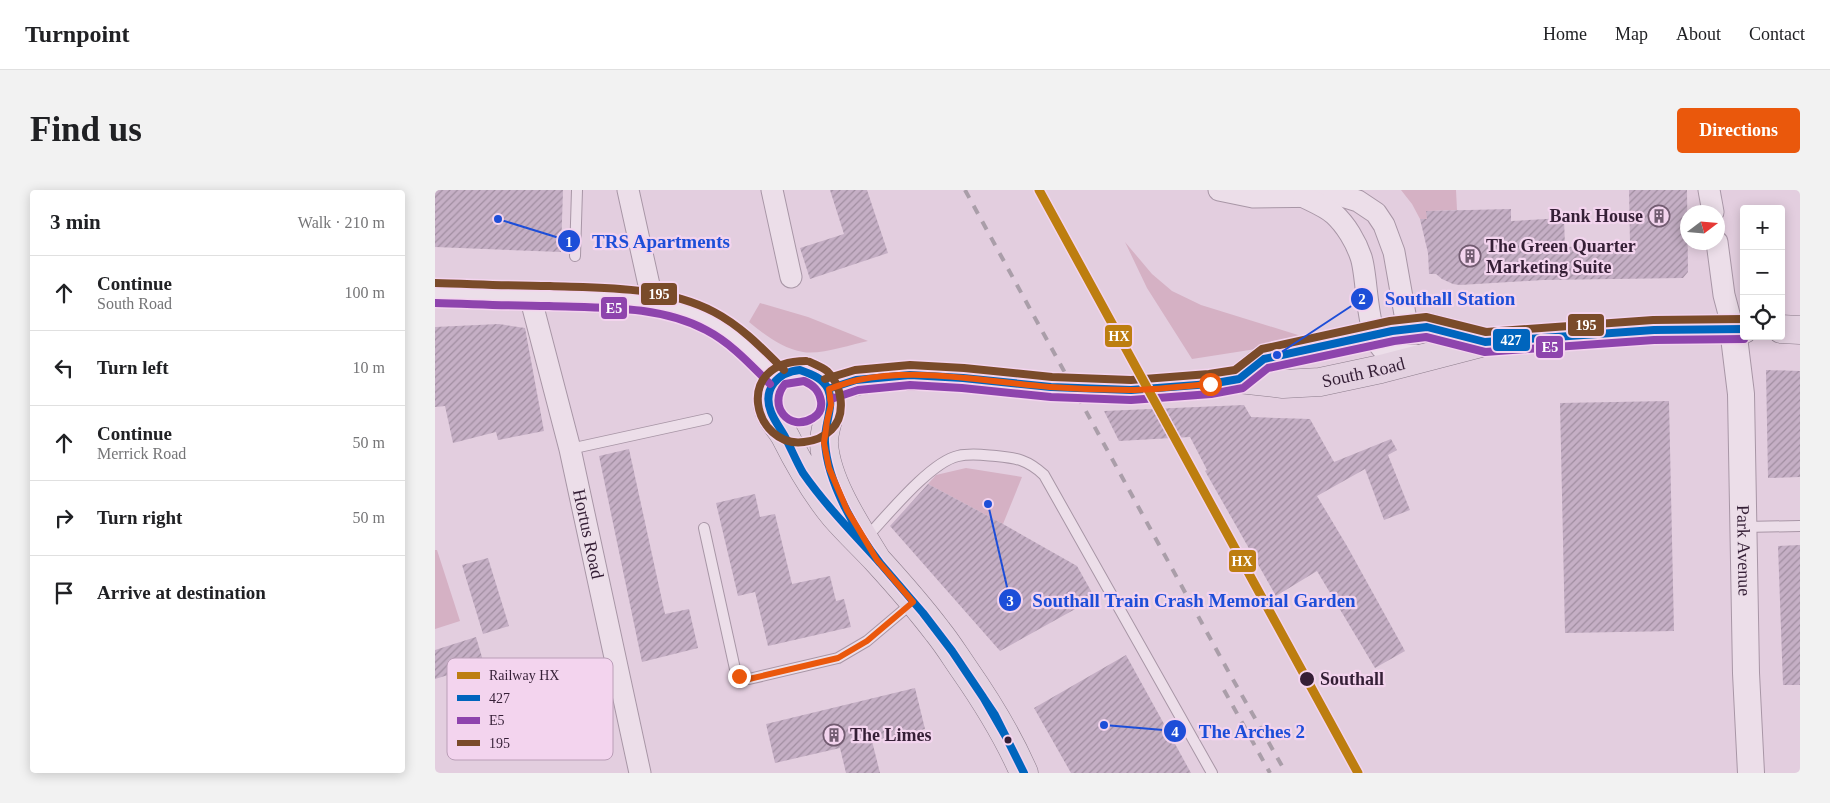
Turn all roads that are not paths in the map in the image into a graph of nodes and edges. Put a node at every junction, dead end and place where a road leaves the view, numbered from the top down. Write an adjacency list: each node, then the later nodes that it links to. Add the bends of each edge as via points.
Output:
1 (577, 190): 9 (lane)
2 (628, 190): 13 (street)
3 (772, 190): 10 (street)
4 (1219, 190): 6 (street, via 1253,197)
5 (1709, 190): 7 (street)
6 (1304, 197): 14 (street, via 1342,196 1358,200 1376,212 1394,252 1406,320); 18 (street, via 1333,214 1352,239 1361,258)
7 (1712, 205)
8 (1718, 250): 15 (street, via 1724,295)
9 (575, 256)
10 (791, 278)
11 (435, 293): 12 (street)
12 (530, 296): 13 (street, via 601,297); 27 (street, Hortus Road)
13 (653, 303): 21 (street, via 710,321 749,349)
14 (1412, 329): 18 (main road, South Road); 19 (main road, South Road, via 1427,328)
15 (1738, 329): 19 (main road, South Road, via 1654,330); 29 (street, Park Avenue)
16 (1785, 329): 17 (main road)
17 (1800, 330)
18 (1373, 334): 20 (street, via 1382,350 1393,355); 22 (main road, South Road, via 1265,358)
19 (1485, 342): 20 (main road, South Road)
20 (1439, 354): 22 (main road, South Road, via 1320,382 1283,384)
21 (777, 377): 23 (main road, via 806,371); 26 (main road, via 769,388 768,407)
22 (1239, 379): 23 (main road, South Road, bridge, via 1131,390 910,375 856,380)
23 (829, 389): 25 (main road, via 831,405)
24 (707, 419): 27 (lane)
25 (827, 421): 26 (main road, via 813,432 797,433); 31 (main road, via 824,443 829,468 847,510)
26 (780, 428): 31 (main road, via 803,471 835,515)
27 (570, 449): 33 (street, Hortus Road)
28 (1800, 526): 29 (lane)
29 (1744, 527): 36 (street, Park Avenue)
30 (704, 528): 32 (lane, via 739,676 749,679 838,658 867,641)
31 (871, 550): 32 (main road); 35 (lane, via 931,470 949,459 971,454 1017,458 1033,465 1044,475)
32 (913, 602): 34 (main road, via 939,632 993,711)
33 (640, 773)
34 (1024, 773)
35 (1212, 773)
36 (1751, 773)

